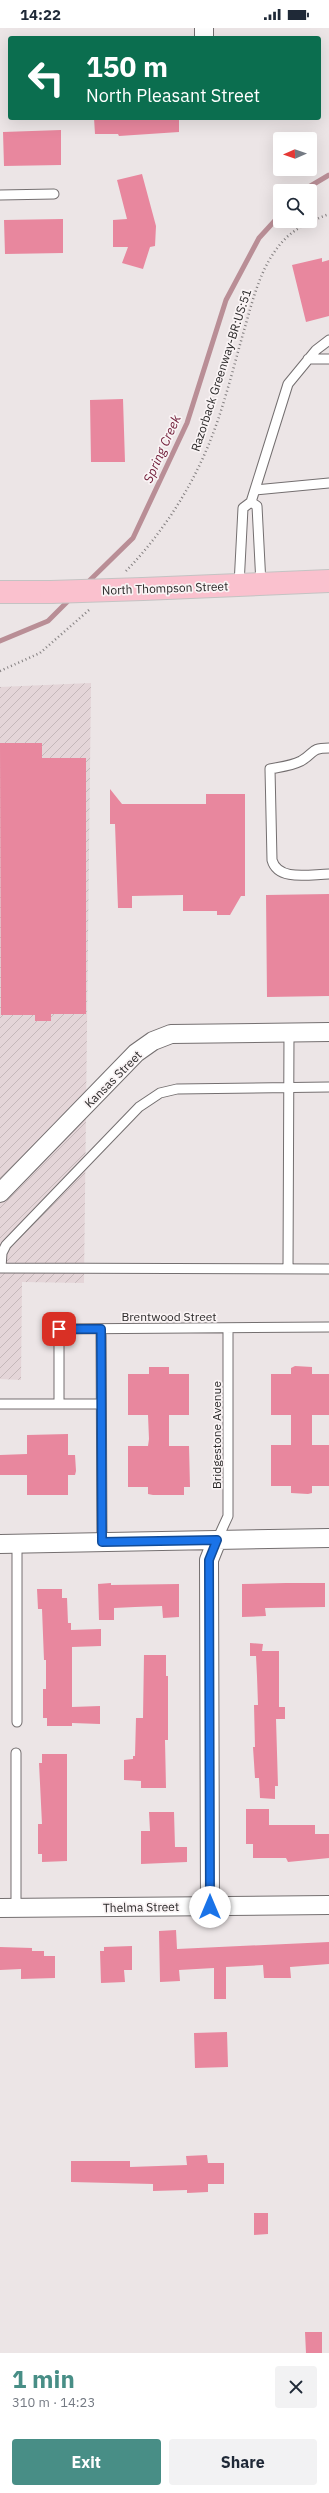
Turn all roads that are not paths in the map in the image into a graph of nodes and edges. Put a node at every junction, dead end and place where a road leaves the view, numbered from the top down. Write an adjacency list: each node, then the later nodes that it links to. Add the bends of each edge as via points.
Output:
1 (54, 194): 2 (lane)
2 (0, 195)
3 (329, 340): 4 (lane)
4 (308, 359): 5 (lane); 7 (lane, via 288,384)
5 (329, 359)
6 (329, 483): 7 (lane)
7 (255, 490): 8 (lane)
8 (251, 502): 10 (lane, via 257,506); 11 (lane, via 243,508)
9 (329, 581): 10 (main road, North Thompson Street)
10 (261, 584): 11 (main road, North Thompson Street)
11 (239, 585): 12 (main road, North Thompson Street, bridge)
12 (0, 592)
13 (329, 748): 14 (lane, via 316,748 302,760 270,769 274,867 279,873)
14 (329, 874)
15 (329, 1032): 16 (street, Kansas Street)
16 (289, 1033): 17 (lane); 19 (street, Kansas Street, via 171,1034 153,1041 136,1053)
17 (289, 1088): 18 (lane); 20 (lane, via 177,1089 160,1093 148,1100 6,1245 2,1253); 22 (lane)
18 (329, 1088)
19 (0, 1193)
20 (1, 1268): 22 (lane)
21 (329, 1268): 22 (lane)
22 (288, 1269)
23 (329, 1327): 24 (lane, Brentwood Street)
24 (228, 1328): 25 (lane, Brentwood Street); 30 (lane, Bridgestone Avenue, via 228,1516)
25 (101, 1329): 27 (lane, Brentwood Street, via 59,1329); 28 (lane)
26 (0, 1404): 27 (lane)
27 (59, 1404): 28 (lane)
28 (101, 1404): 31 (lane)
29 (329, 1538): 30 (street)
30 (217, 1540): 31 (street); 36 (street, via 209,1560)
31 (102, 1542): 32 (street)
32 (9, 1544): 33 (lane)
33 (17, 1722)
34 (16, 1753): 37 (lane)
35 (329, 1905): 36 (street, Thelma Street)
36 (210, 1907): 37 (street, Thelma Street)
37 (8, 1908)

